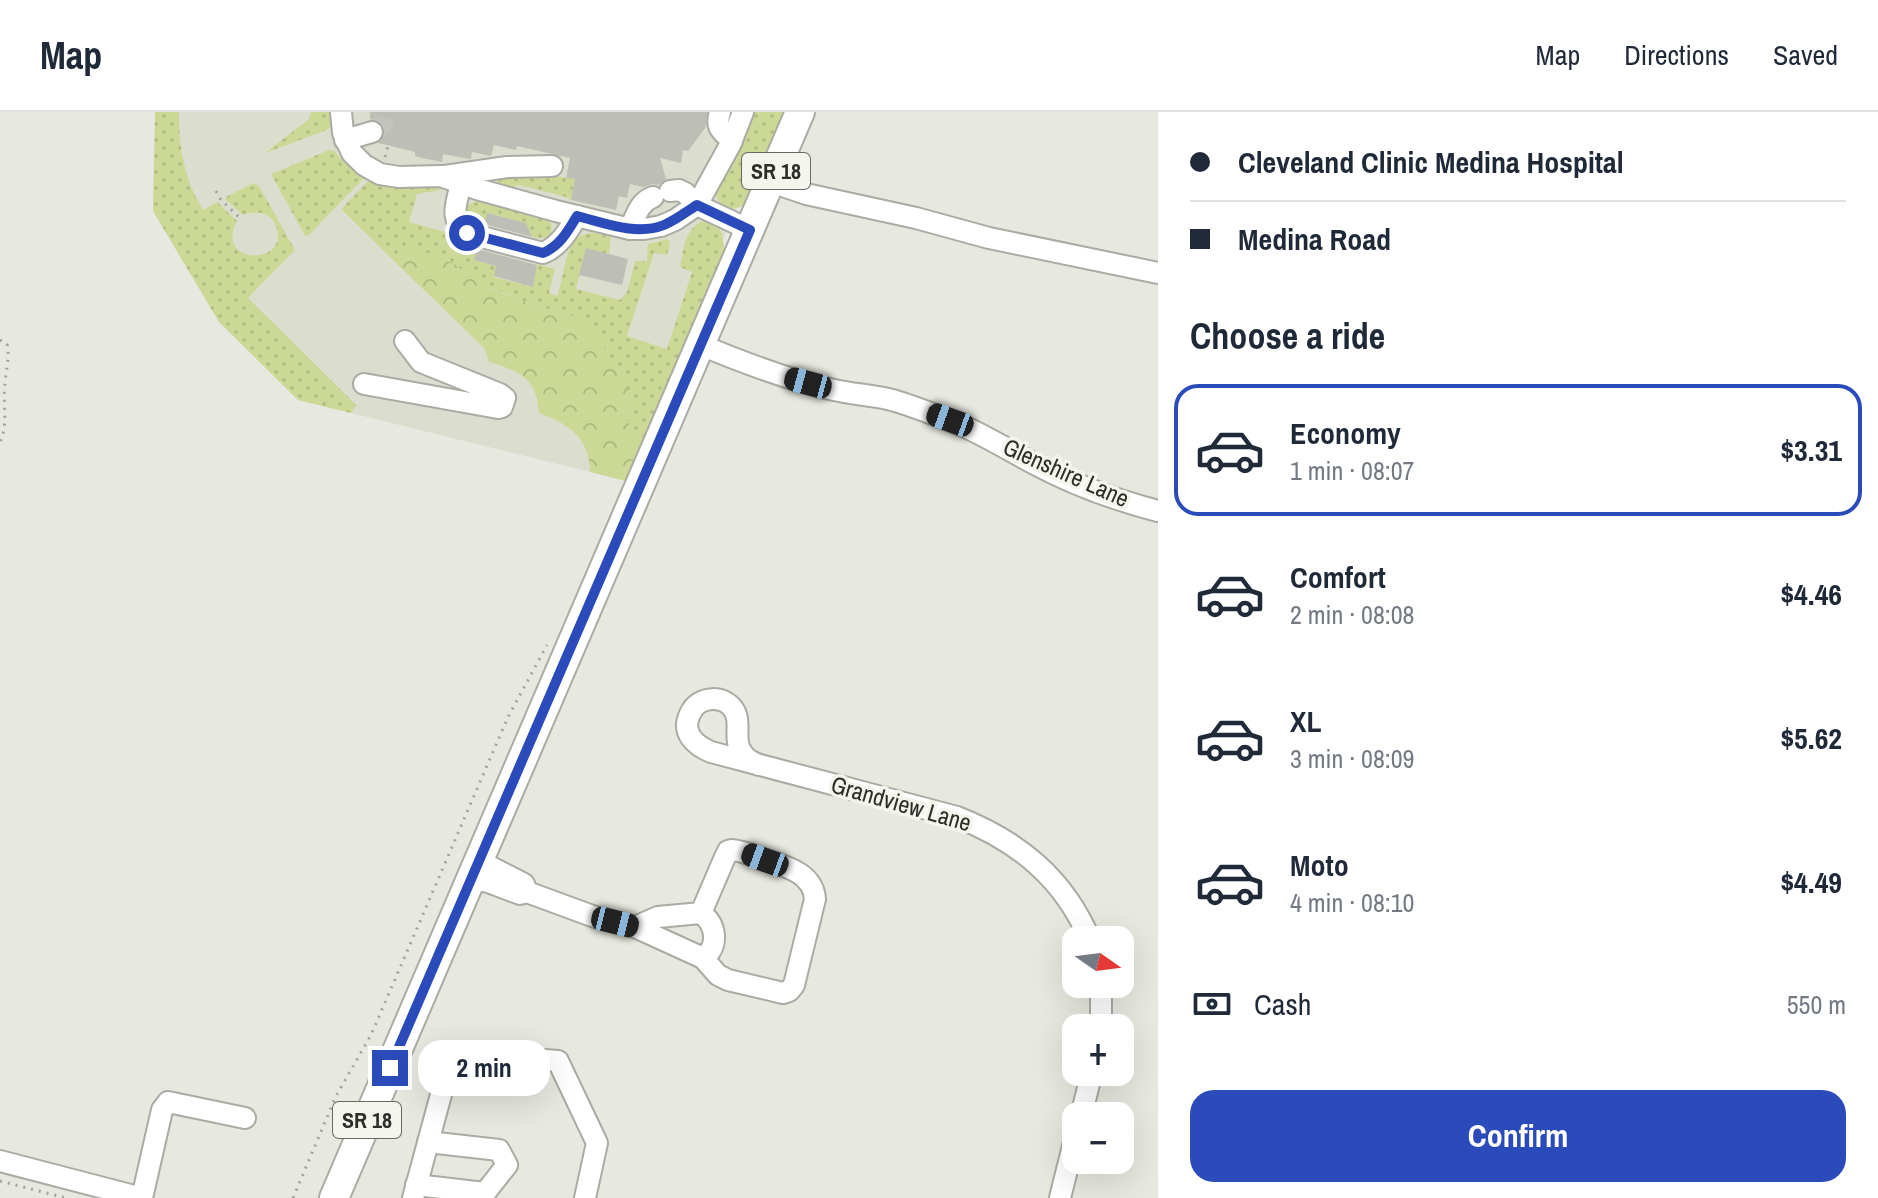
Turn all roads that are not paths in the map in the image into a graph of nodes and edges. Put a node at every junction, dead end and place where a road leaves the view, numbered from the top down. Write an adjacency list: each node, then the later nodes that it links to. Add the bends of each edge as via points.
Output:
1 (341, 112): 6 (street)
2 (720, 112): 7 (street, via 718,127)
3 (743, 112): 7 (street)
4 (800, 112): 10 (highway, SR 18)
5 (372, 132): 6 (street)
6 (345, 140): 9 (street, via 364,165 380,174)
7 (732, 141): 11 (street)
8 (552, 166): 9 (street, via 507,167)
9 (451, 180): 12 (street); 12 (street, via 455,217 467,233 543,253 554,248)
10 (771, 182): 14 (highway, SR 18); 15 (street, via 989,238)
11 (697, 205): 13 (street, via 661,226); 13 (street, via 679,190 646,199); 14 (street)
12 (577, 216): 13 (street)
13 (630, 229)
14 (750, 230): 17 (highway, SR 18)
15 (1158, 273)
16 (405, 341): 18 (street, via 421,362 500,394 505,398 502,407)
17 (701, 345): 19 (street, Glenshire Lane, via 782,376 888,399 950,420 1055,474); 21 (highway, SR 18)
18 (364, 384)
19 (1158, 511)
20 (759, 765): 23 (street, Grandview Lane, via 984,828 1036,863 1069,901)
21 (476, 870): 24 (street, via 488,882 520,894); 33 (highway, SR 18)
22 (701, 913): 24 (street, via 658,917); 25 (street, via 709,918 715,938); 25 (street, via 732,850 794,870 815,899 789,991 728,980)
23 (1082, 926)
24 (635, 927): 25 (street)
25 (703, 958)
26 (245, 1118): 32 (street, via 168,1102)
27 (428, 1142): 30 (street); 31 (street, via 499,1150 507,1165); 34 (street, via 449,1065 460,1053 558,1061 597,1143)
28 (0, 1161): 32 (street)
29 (1066, 1174): 35 (street)
30 (415, 1192): 31 (street)
31 (483, 1196)
32 (142, 1198)
33 (334, 1198)
34 (585, 1198)
35 (1060, 1198)

